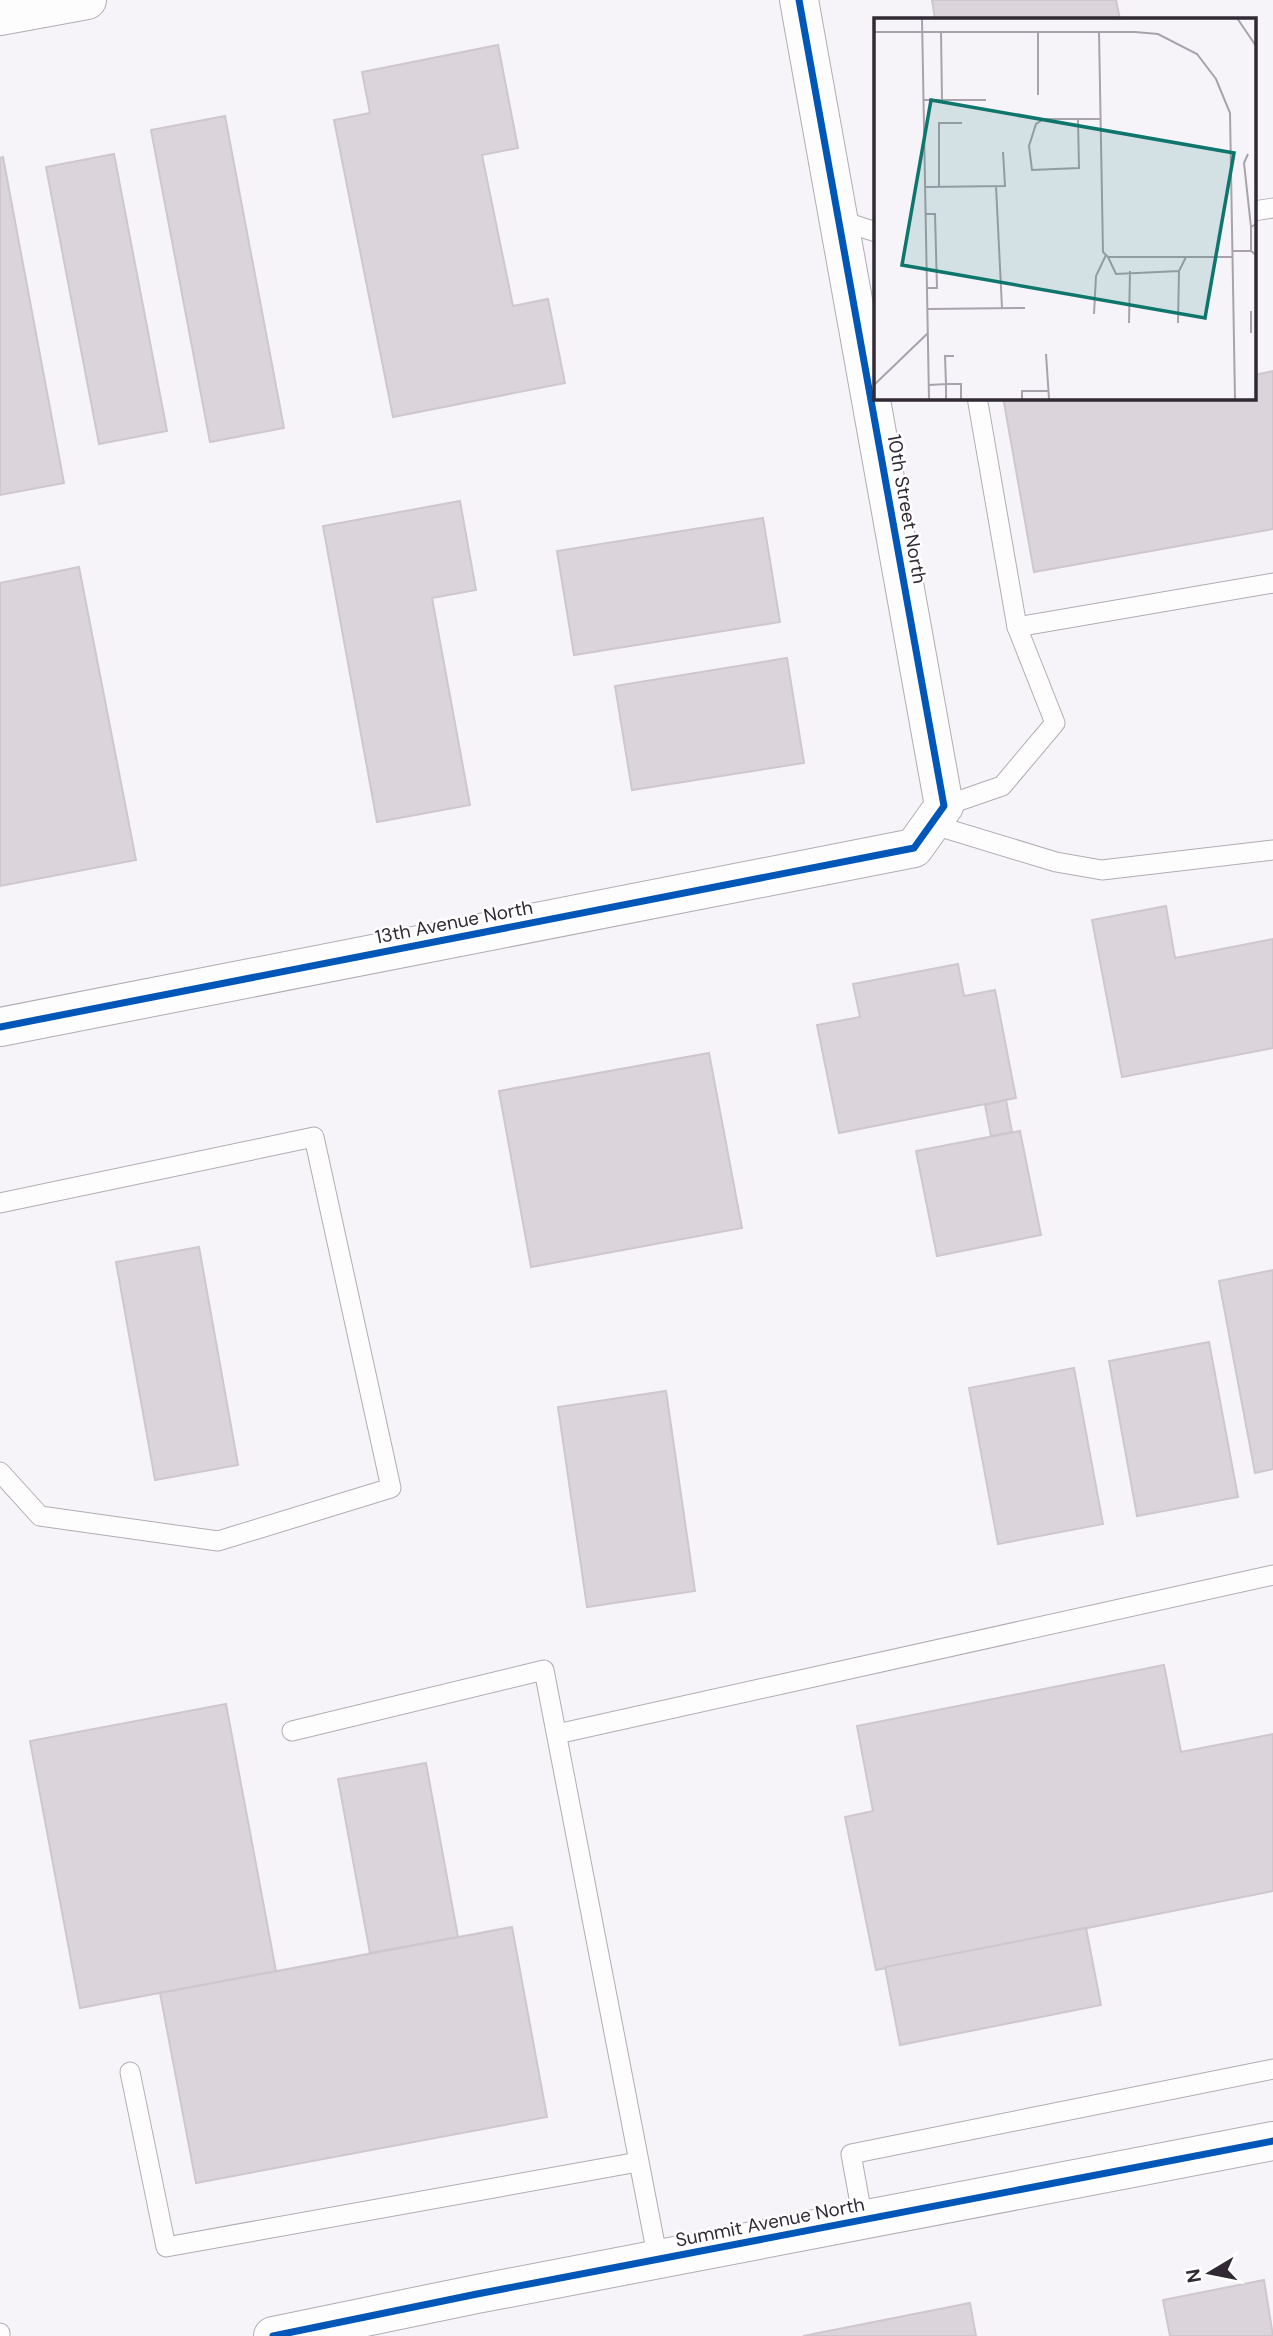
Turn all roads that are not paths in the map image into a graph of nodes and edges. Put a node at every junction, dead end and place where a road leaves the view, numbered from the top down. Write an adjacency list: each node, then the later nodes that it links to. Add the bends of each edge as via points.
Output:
1 (87, 0): 3 (street)
2 (799, 0): 4 (street, 10th Street North)
3 (0, 16)
4 (839, 220): 5 (lane); 9 (street, 10th Street North)
5 (874, 231)
6 (977, 399): 8 (lane)
7 (1273, 583): 8 (lane)
8 (1017, 627): 9 (lane, via 1055,723 1002,786)
9 (930, 826): 10 (lane, via 1056,862 1102,870); 11 (street, 13th Avenue North)
10 (1273, 850)
11 (0, 1027)
12 (0, 1203): 13 (lane, via 314,1137 391,1488 218,1541 40,1516)
13 (0, 1472)
14 (1273, 1575): 16 (lane)
15 (292, 1731): 16 (lane, via 544,1670)
16 (557, 1734): 20 (lane)
17 (1273, 2070): 21 (lane, via 851,2154)
18 (130, 2072): 20 (lane, via 166,2248)
19 (1273, 2141): 21 (street, Summit Avenue North)
20 (638, 2162): 22 (lane)
21 (863, 2220): 22 (street, Summit Avenue North)
22 (657, 2260): 23 (street, Summit Avenue North)
23 (273, 2336)

